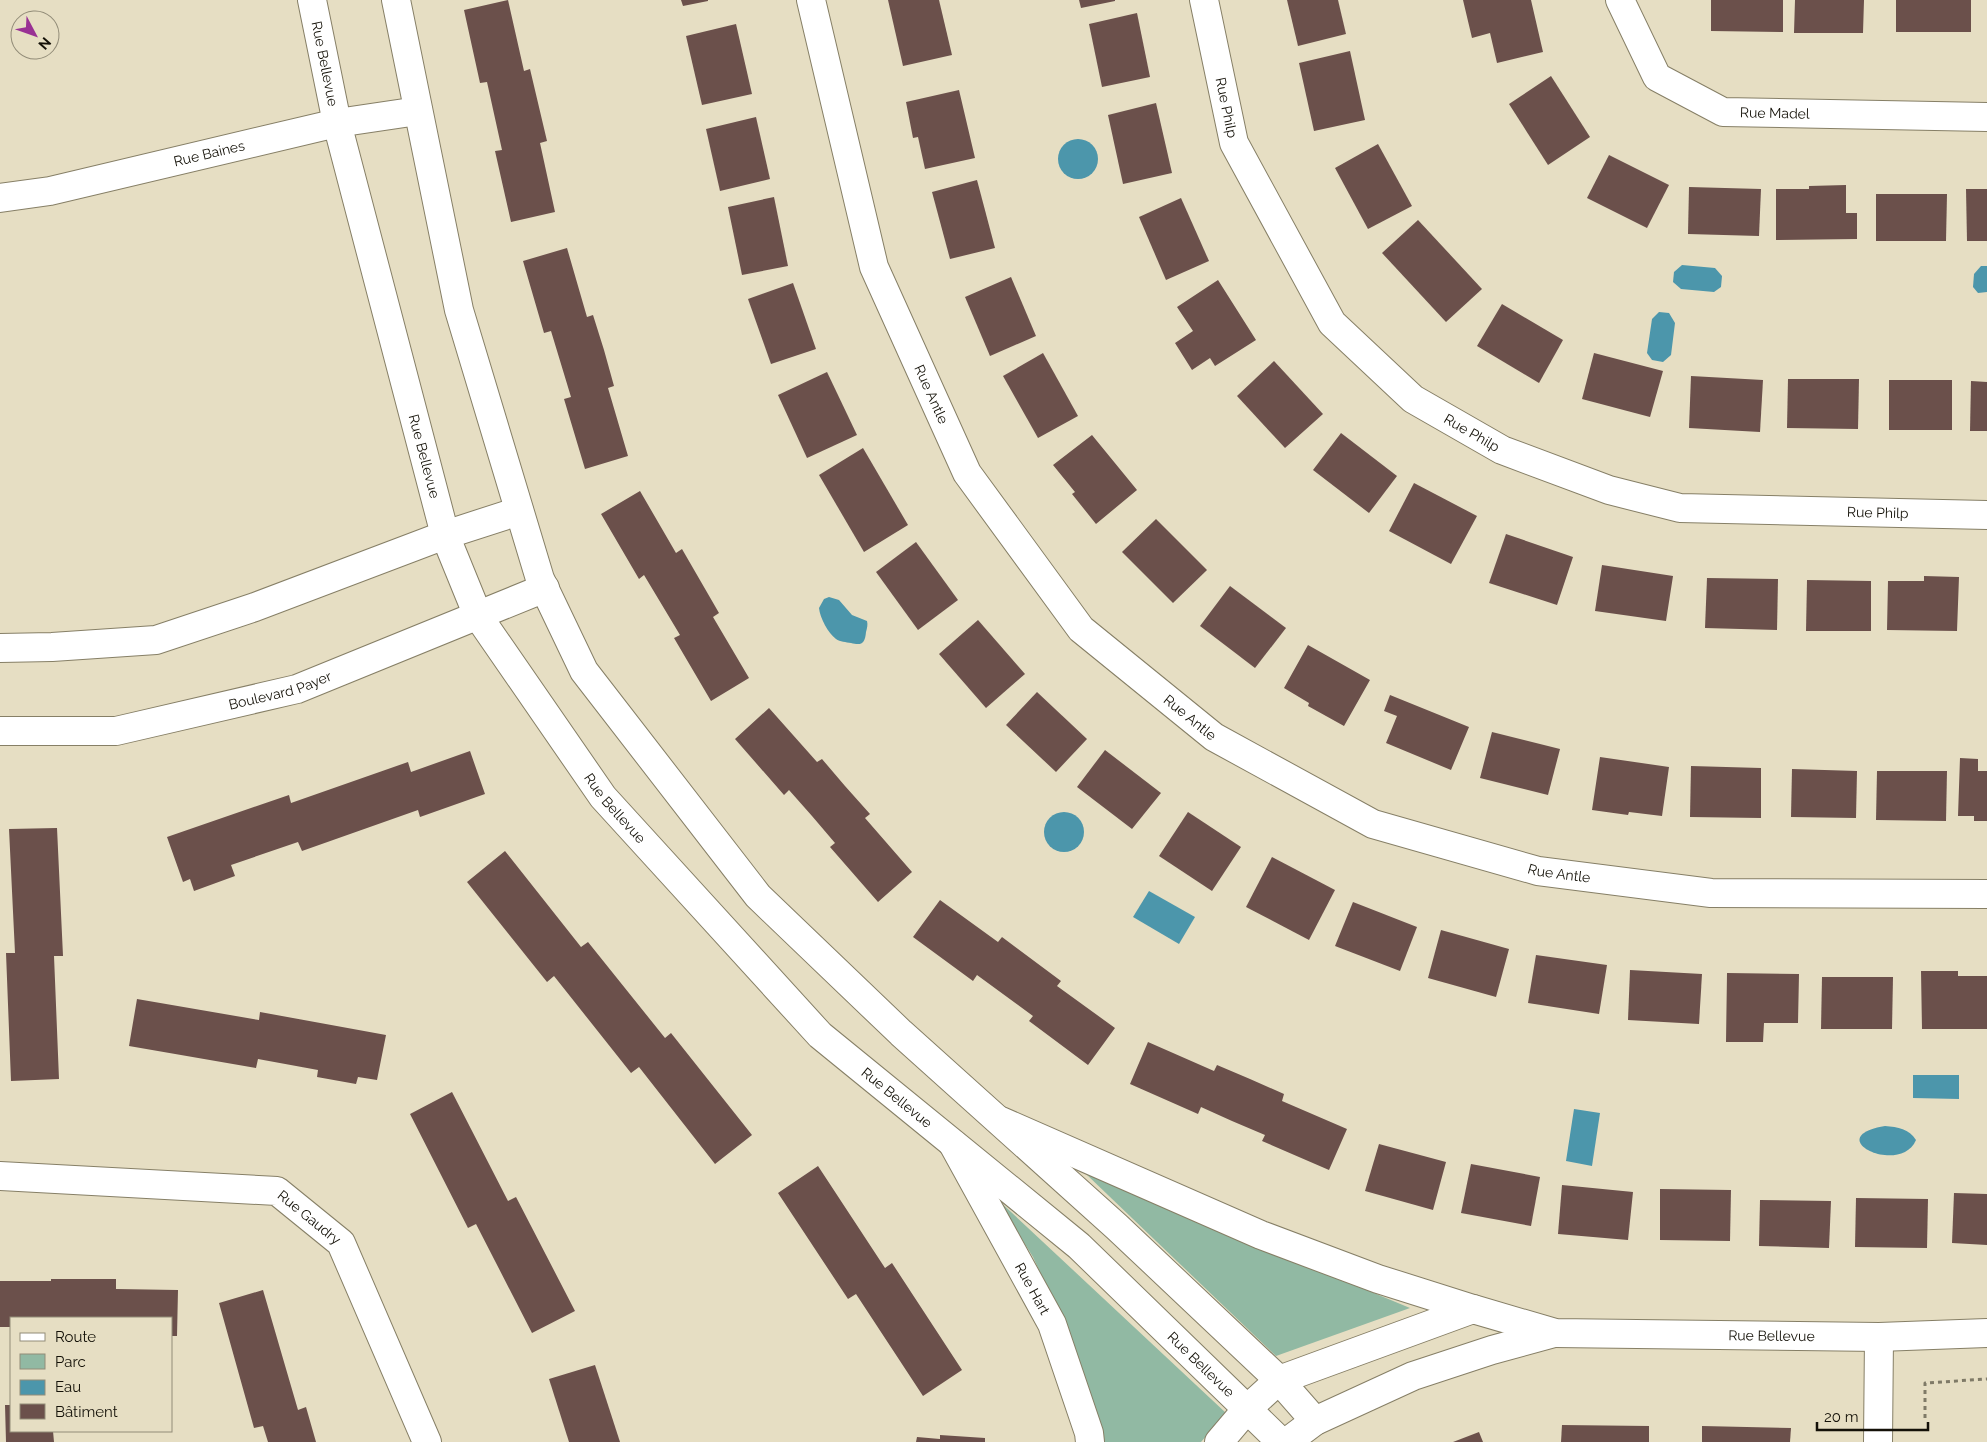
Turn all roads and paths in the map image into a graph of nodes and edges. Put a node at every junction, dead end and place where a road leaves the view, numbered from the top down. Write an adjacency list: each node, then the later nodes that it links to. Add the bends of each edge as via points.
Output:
1 (312, 0): 8 (street, Rue Bellevue)
2 (396, 0): 6 (street, Rue Bellevue)
3 (812, 0): 17 (street, Rue Antle, via 874,267 967,472 1081,629 1214,737 1373,824 1538,871 1711,893)
4 (1204, 0): 11 (street, Rue Philp, via 1234,143 1332,323 1413,399 1502,450 1609,490 1680,508)
5 (1620, 0): 7 (street, Rue Madel, via 1657,77 1723,112)
6 (418, 110): 8 (street, Rue Baines); 10 (street, Rue Bellevue, via 459,310)
7 (1987, 117)
8 (337, 123): 9 (street, Rue Baines, via 50,191); 12 (street, Rue Bellevue)
9 (0, 198)
10 (520, 511): 12 (street); 13 (street, Rue Bellevue)
11 (1987, 515)
12 (446, 535): 14 (street, Rue Bellevue); 15 (street, via 255,607 156,640)
13 (545, 588): 14 (street, Boulevard Payer); 18 (street, Rue Bellevue, via 584,671 758,896 901,1033)
14 (478, 616): 16 (street, Boulevard Payer, via 297,689 116,731); 19 (street, Rue Bellevue, via 603,797 820,1035)
15 (0, 648)
16 (0, 731)
17 (1987, 894)
18 (996, 1118): 21 (street, Rue Bellevue, via 1261,1235 1378,1279); 26 (street, Rue Bellevue)
19 (954, 1144): 27 (street, Rue Bellevue, via 1079,1246); 31 (street, Rue Hart, via 1052,1324)
20 (0, 1176): 30 (street, Rue Gaudry, via 277,1190 341,1243)
21 (1473, 1309): 22 (street, Rue Bellevue); 26 (street)
22 (1556, 1332): 24 (street, Rue Bellevue); 29 (street, Rue Bellevue, via 1413,1376)
23 (1987, 1333): 24 (street, Rue Bellevue)
24 (1879, 1337): 35 (street)
25 (1987, 1379): 28 (path, via 1925,1383)
26 (1279, 1380): 27 (street); 29 (street, Rue Bellevue)
27 (1247, 1409): 32 (street); 33 (street, Rue Bellevue)
28 (1925, 1418)
29 (1315, 1421): 34 (street, Rue Bellevue)
30 (427, 1442)
31 (1090, 1442)
32 (1219, 1442)
33 (1281, 1442)
34 (1287, 1442)
35 (1878, 1442)

